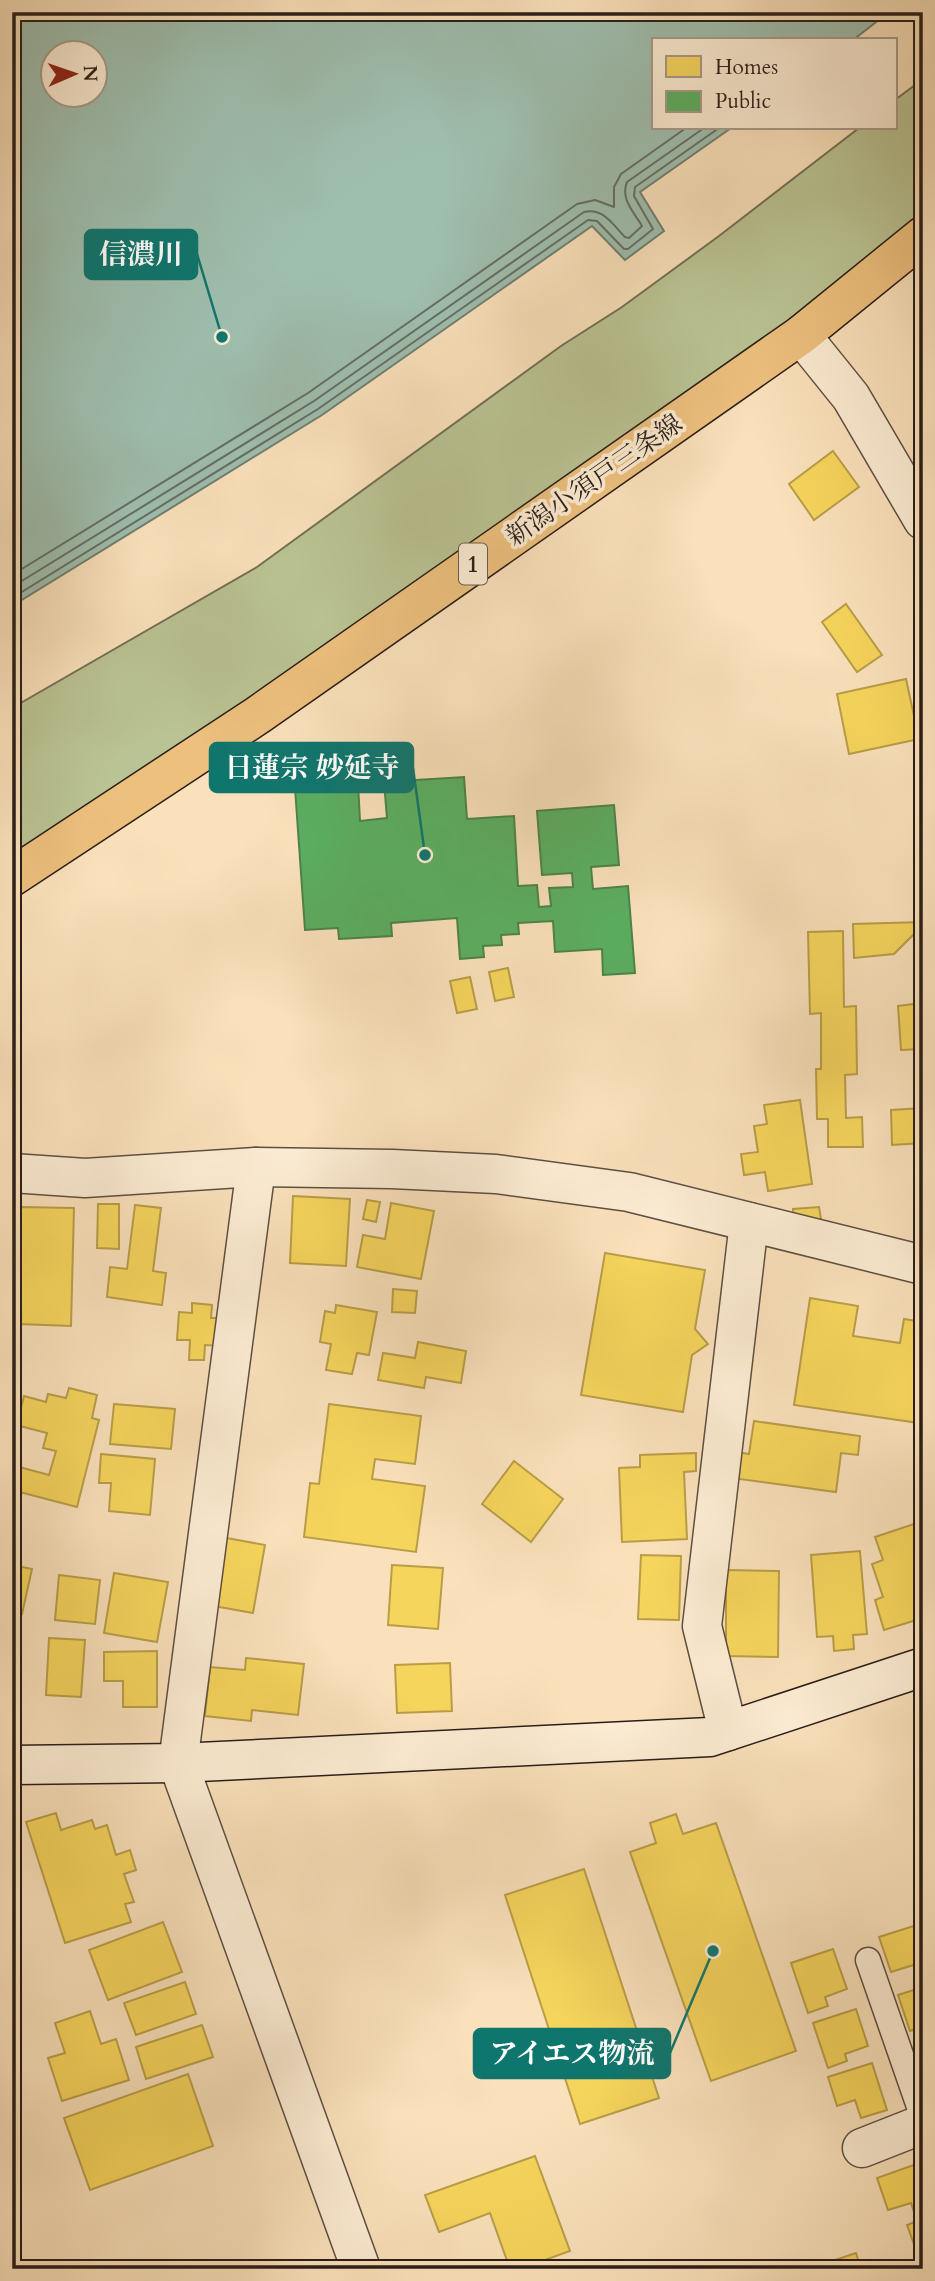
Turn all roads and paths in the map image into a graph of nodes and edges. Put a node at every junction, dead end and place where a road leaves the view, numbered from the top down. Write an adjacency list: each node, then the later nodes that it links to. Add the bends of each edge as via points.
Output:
1 (923, 236): 2 (main road, 新潟小須戸三条線 / 1)
2 (801, 335): 3 (street, via 851,397); 4 (main road, 新潟小須戸三条線 / 1, via 258,715)
3 (923, 520)
4 (12, 877)
5 (256, 1167): 6 (street, via 85,1178); 7 (street, via 496,1174 629,1192); 11 (street)
6 (12, 1173)
7 (749, 1222): 8 (street); 10 (street, via 702,1626)
8 (923, 1265)
9 (923, 1667): 10 (street)
10 (728, 1731): 11 (street, via 710,1737)
11 (178, 1763): 12 (street); 17 (street)
12 (12, 1765)
13 (868, 1960): 14 (lane)
14 (923, 2118)
15 (923, 2124): 16 (street)
16 (862, 2148)
17 (361, 2269)

